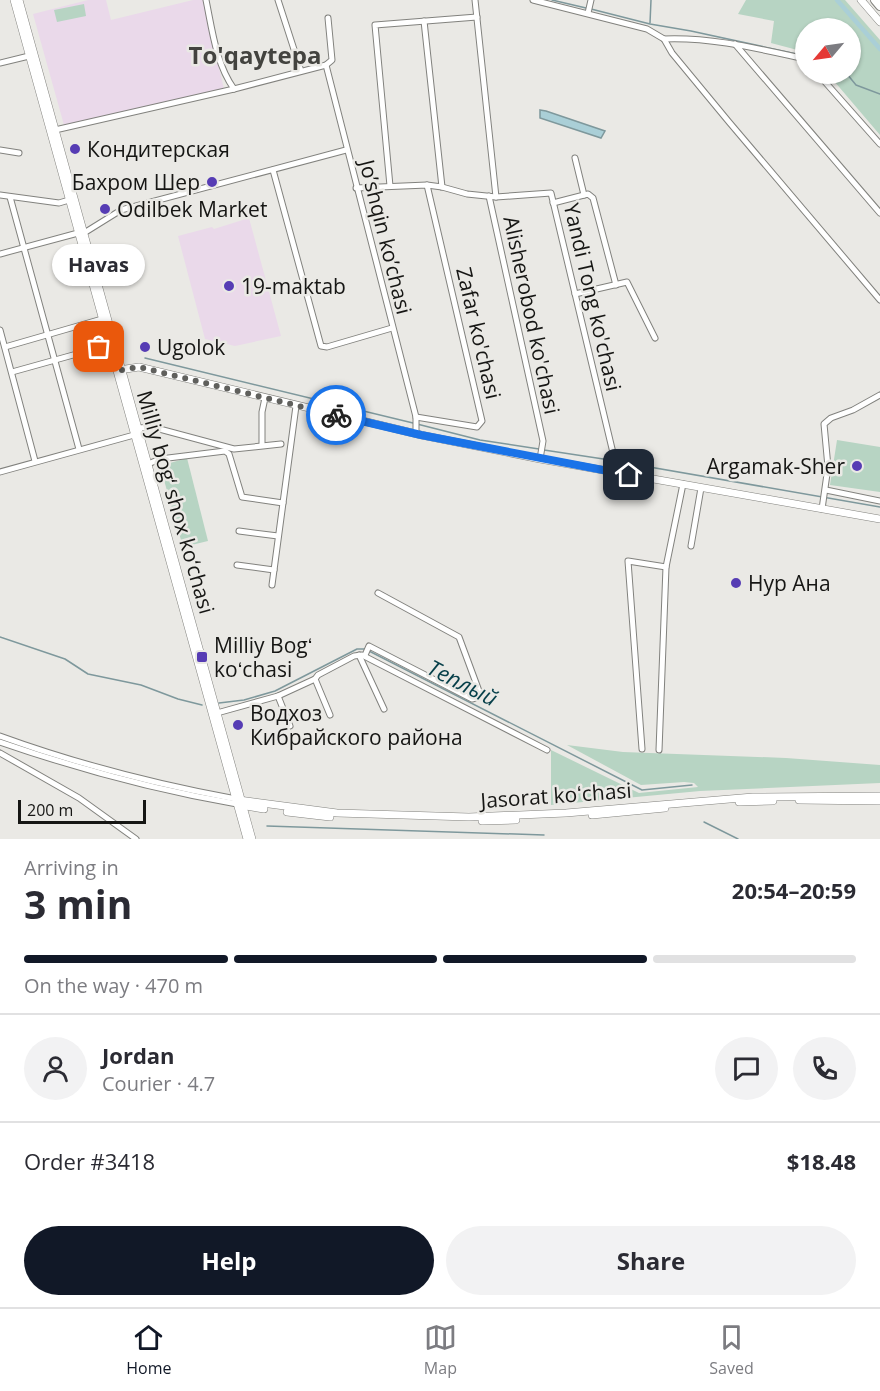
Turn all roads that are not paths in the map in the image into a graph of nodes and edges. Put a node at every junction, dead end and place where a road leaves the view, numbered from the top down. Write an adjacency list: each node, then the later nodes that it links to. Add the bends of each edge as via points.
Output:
1 (14, 0): 18 (main road, Milliy bog‘ shox ko‘chasi)
2 (19, 0): 18 (main road, Milliy bog‘ shox ko‘chasi)
3 (206, 0): 24 (street, via 222,66)
4 (278, 0): 22 (street)
5 (475, 0): 12 (street, Alisherobod ko'chasi)
6 (538, 0): 11 (street)
7 (591, 0): 11 (street)
8 (861, 0): 15 (main road)
9 (875, 0): 10 (highway)
10 (880, 6)
11 (588, 13): 16 (street, via 647,29)
12 (477, 17): 14 (street); 40 (street, Alisherobod ko'chasi)
13 (328, 18): 21 (street, via 332,60)
14 (424, 21): 34 (street, via 375,24); 35 (street)
15 (880, 22)
16 (664, 39): 17 (street); 49 (street)
17 (735, 44): 19 (street); 43 (street)
18 (32, 55): 20 (street); 25 (main road, Milliy bog‘ shox ko‘chasi); 32 (main road, Milliy bog‘ shox ko‘chasi)
19 (795, 57)
20 (0, 63)
21 (326, 65): 22 (street); 28 (street, Joʼshqin koʼchasi)
22 (301, 71): 24 (street)
23 (827, 84): 26 (street)
24 (234, 89): 25 (street)
25 (55, 130): 32 (main road, Milliy bog‘ shox ko‘chasi)
26 (880, 144)
27 (0, 150): 29 (street)
28 (346, 150): 31 (street); 36 (street, Joʼshqin koʼchasi)
29 (19, 153)
30 (575, 158): 38 (street)
31 (273, 170): 44 (street, via 121,210); 51 (street, via 321,346)
32 (64, 172): 41 (main road, Milliy bog‘ shox ko‘chasi); 44 (main road, Milliy bog‘ shox ko‘chasi)
33 (427, 185): 34 (street, Yandi Tong ko'chasi); 35 (street, Yandi Tong ko'chasi); 63 (street, Zafar ko'chasi, via 482,421 477,427)
34 (390, 186): 36 (street, Yandi Tong ko'chasi)
35 (442, 187): 40 (street, Yandi Tong ko'chasi)
36 (356, 188): 51 (street, Joʼshqin koʼchasi)
37 (0, 195): 39 (street)
38 (584, 195): 42 (street); 47 (street, via 593,198)
39 (10, 197): 41 (street, via 59,203); 45 (street)
40 (493, 197): 42 (street, Yandi Tong ko'chasi, via 551,193); 69 (street, Alisherobod ko'chasi, via 543,441)
41 (69, 200): 44 (main road, Milliy bog‘ shox ko‘chasi)
42 (553, 203): 48 (street, Yandi Tong ko'chasi)
43 (880, 213)
44 (81, 233): 45 (street); 50 (main road, Milliy bog‘ shox ko‘chasi); 58 (main road, Milliy bog‘ shox ko‘chasi)
45 (24, 248): 46 (street); 53 (street)
46 (0, 254)
47 (616, 285): 48 (street); 54 (street, via 627,282)
48 (575, 294): 72 (street, Yandi Tong ko'chasi, via 614,459)
49 (880, 300)
50 (102, 319): 53 (street); 55 (main road, Milliy bog‘ shox ko‘chasi)
51 (392, 328): 63 (street, Joʼshqin koʼchasi)
52 (0, 330): 56 (street)
53 (48, 335): 56 (street); 57 (street)
54 (655, 338)
55 (109, 345): 57 (street); 58 (main road, Milliy bog‘ shox ko‘chasi)
56 (5, 347): 59 (street)
57 (56, 359): 59 (street); 68 (street)
58 (119, 370): 61 (main road, via 139,367); 64 (main road, Milliy bog‘ shox ko‘chasi)
59 (12, 372): 70 (street)
60 (880, 395): 76 (street, via 824,424 828,467)
61 (265, 398): 62 (main road); 67 (street)
62 (296, 406): 65 (main road); 78 (street)
63 (416, 417): 65 (street, Joʼshqin koʼchasi)
64 (136, 432): 67 (street, via 152,427 234,449); 68 (street); 71 (main road, Milliy bog‘ shox ko‘chasi); 80 (main road, Milliy bog‘ shox ko‘chasi)
65 (417, 432): 69 (main road)
66 (281, 444): 67 (street)
67 (262, 445)
68 (79, 449): 70 (street)
69 (541, 456): 72 (main road)
70 (35, 461): 73 (street)
71 (148, 464): 78 (street, via 225,451 242,497); 80 (main road, Milliy bog‘ shox ko‘chasi)
72 (612, 469): 74 (main road)
73 (0, 472)
74 (683, 484): 75 (main road); 85 (street)
75 (701, 488): 76 (main road); 83 (street)
76 (824, 499): 77 (street); 79 (main road)
77 (880, 501)
78 (282, 503): 82 (street)
79 (880, 519)
80 (161, 522): 93 (main road, Milliy bog‘ shox ko‘chasi); 104 (main road, Milliy bog‘ shox ko‘chasi)
81 (239, 531): 82 (street)
82 (278, 536): 86 (street)
83 (691, 546)
84 (237, 565): 86 (street)
85 (666, 567): 98 (street, via 628,561); 100 (street)
86 (274, 570): 87 (street)
87 (272, 585)
88 (378, 593): 89 (street, via 459,637 479,691 472,699)
89 (365, 652): 90 (street); 92 (street); 99 (street)
90 (315, 679): 91 (street); 94 (street)
91 (278, 696): 93 (street); 95 (street)
92 (384, 709)
93 (217, 713): 104 (main road, Milliy bog‘ shox ko‘chasi)
94 (330, 715)
95 (290, 726)
96 (0, 736): 104 (street, via 118,774)
97 (0, 742): 104 (street, via 127,782)
98 (642, 749)
99 (547, 750)
100 (659, 750)
101 (0, 753): 105 (street, via 80,798)
102 (880, 796): 104 (main road, Jasorat koʻchasi, via 753,797 469,817 337,813)
103 (880, 801): 104 (main road, Jasorat koʻchasi, via 784,800 501,821 344,818)
104 (239, 802): 106 (main road); 107 (main road)
105 (136, 839)
106 (247, 839)
107 (252, 839)

